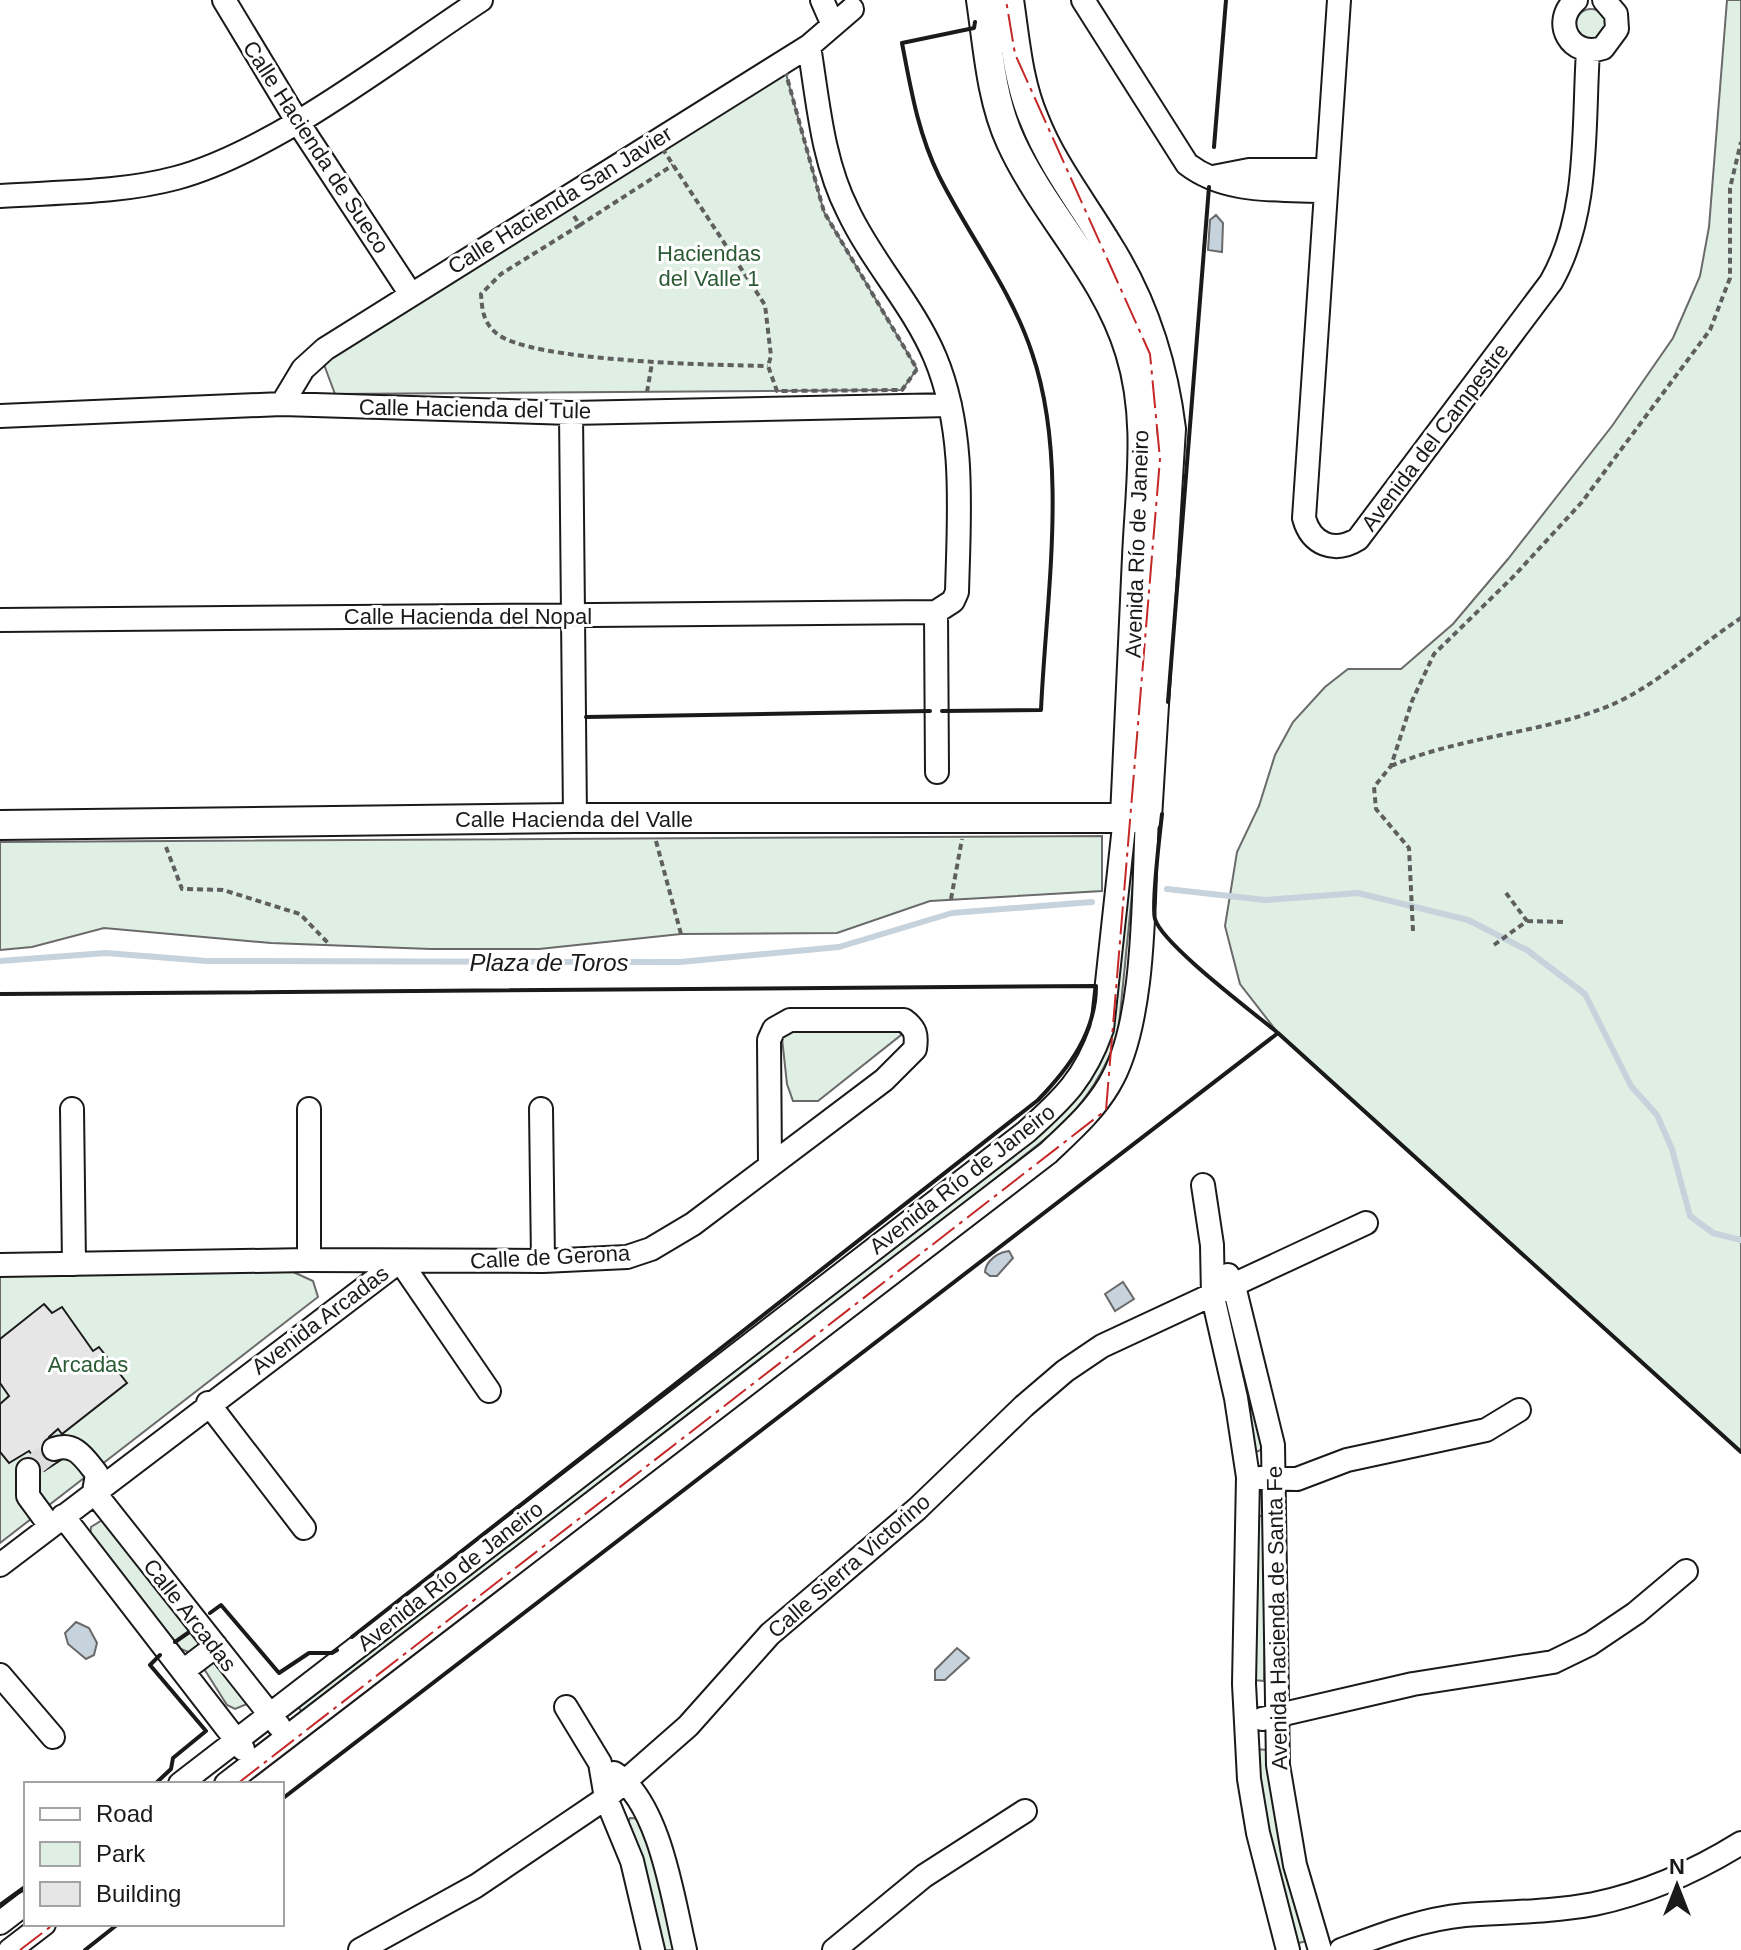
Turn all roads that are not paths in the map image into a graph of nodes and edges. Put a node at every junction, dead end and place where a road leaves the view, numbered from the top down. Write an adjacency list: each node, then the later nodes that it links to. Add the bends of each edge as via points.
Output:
1 (224, 0): 14 (street, Calle Hacienda de Sueco)
2 (481, 0): 14 (street)
3 (822, 0): 11 (street)
4 (981, 0): 27 (main road, Avenida Río de Janeiro, via 998,103 1010,140 1076,242 1119,323 1137,384 1143,448)
5 (1009, 0): 27 (main road, Avenida Río de Janeiro, via 1033,117 1111,249 1157,352 1165,383 1171,429)
6 (1339, 0): 15 (street, Avenida del Campestre)
7 (1576, 0): 13 (street, via 1565,13 1563,29 1572,44)
8 (1604, 0): 13 (street, via 1616,14 1617,29 1603,48)
9 (1093, 6): 15 (street, via 1181,159 1199,173 1213,177 1240,170)
10 (852, 9): 11 (street, Calle Hacienda San Javier)
11 (833, 25): 12 (street, Calle Hacienda San Javier)
12 (809, 46): 17 (street, Calle Hacienda San Javier); 19 (street, via 835,181 935,357)
13 (1588, 51): 15 (street, Avenida del Campestre, via 1578,210 1564,260 1358,539 1334,547 1319,542 1304,518)
14 (297, 121): 16 (street, via 178,178); 17 (street, Calle Hacienda de Sueco)
15 (1326, 181)
16 (0, 196)
17 (410, 293): 18 (street, Calle Hacienda San Javier, via 314,357)
18 (282, 404): 20 (street, Calle Hacienda del Tule); 21 (street, Calle Hacienda del Tule)
19 (950, 405): 20 (street, Calle Hacienda del Tule); 22 (street, via 957,449 957,592)
20 (571, 413): 23 (street)
21 (0, 416)
22 (936, 612): 23 (street, Calle Hacienda del Nopal); 25 (street)
23 (572, 615): 24 (street, Calle Hacienda del Nopal); 26 (street)
24 (0, 620)
25 (937, 772)
26 (575, 818): 27 (main road, Calle Hacienda del Valle); 28 (main road, Calle Hacienda del Valle)
27 (1136, 818): 59 (street, Avenida Río de Janeiro, via 1102,1029 1070,1093); 63 (street, Avenida Río de Janeiro, via 1132,1019 1122,1058 1089,1114 1022,1172)
28 (0, 825)
29 (72, 1109): 39 (street)
30 (309, 1109): 36 (street)
31 (541, 1109): 38 (street)
32 (770, 1166): 32 (street, Calle de Gerona, via 769,1040 774,1029 790,1020 904,1020 912,1026 915,1049 909,1058); 38 (street, Calle de Gerona, via 651,1249 627,1257)
33 (1203, 1185): 35 (street)
34 (1366, 1223): 41 (street, Calle Sierra Victorino)
35 (1212, 1245): 41 (street); 42 (street)
36 (309, 1260): 37 (street, Avenida Arcadas); 39 (street, Avenida Arcadas)
37 (400, 1261): 38 (street, Calle de Gerona); 43 (street); 44 (street, Avenida Arcadas)
38 (543, 1261)
39 (74, 1264): 40 (street, Avenida Arcadas)
40 (0, 1265)
41 (1234, 1286): 42 (street, Calle Sierra Victorino); 49 (street, Avenida Hacienda de Santa Fe, via 1273,1445)
42 (1213, 1297): 48 (street, Avenida Hacienda de Santa Fe); 67 (street, Calle Sierra Victorino, via 1102,1346 1065,1371 917,1509 770,1634 688,1726)
43 (489, 1391)
44 (208, 1403): 50 (street, Avenida Arcadas); 52 (street)
45 (1519, 1410): 49 (street, via 1486,1430 1347,1460 1297,1479)
46 (54, 1449): 50 (street, via 79,1452 97,1474)
47 (28, 1470): 51 (street, Calle Arcadas, via 28,1496)
48 (1248, 1477): 49 (street); 61 (street, Avenida Hacienda de Santa Fe)
49 (1276, 1478): 60 (street, Avenida Hacienda de Santa Fe)
50 (94, 1492): 51 (street, Avenida Arcadas); 55 (street, Calle Arcadas)
51 (56, 1521): 53 (street, Avenida Arcadas); 56 (street, Calle Arcadas)
52 (304, 1528)
53 (0, 1565)
54 (1686, 1571): 60 (street, via 1636,1613 1553,1662 1413,1684)
55 (216, 1646): 56 (street); 59 (street, Calle Arcadas)
56 (183, 1671): 64 (street, Calle Arcadas)
57 (0, 1675): 62 (street)
58 (566, 1707): 66 (street)
59 (270, 1715): 63 (street, Calle Arcadas); 64 (street, Avenida Río de Janeiro)
60 (1275, 1717): 61 (street); 82 (street, Avenida Hacienda de Santa Fe, via 1284,1811)
61 (1244, 1722): 81 (street, Avenida Hacienda de Santa Fe, via 1258,1833)
62 (53, 1737)
63 (287, 1737): 65 (street, Avenida Río de Janeiro)
64 (236, 1740): 65 (street, Calle Arcadas); 68 (street, Avenida Río de Janeiro)
65 (254, 1762): 69 (street, Avenida Río de Janeiro)
66 (600, 1763): 67 (street); 70 (street)
67 (626, 1781): 70 (street, Calle Sierra Victorino); 79 (street, via 661,1849)
68 (183, 1782)
69 (229, 1782)
70 (606, 1798): 77 (street, Calle Sierra Victorino, via 476,1886); 78 (street, via 632,1861)
71 (1025, 1811): 80 (street, via 924,1876)
72 (1741, 1843): 83 (street, via 1656,1886 1596,1903 1424,1922)
73 (24, 1905): 74 (street)
74 (0, 1923)
75 (41, 1926): 76 (street)
76 (10, 1950)
77 (360, 1950)
78 (653, 1950)
79 (685, 1950)
80 (834, 1950)
81 (1288, 1950)
82 (1320, 1950)
83 (1341, 1950)

